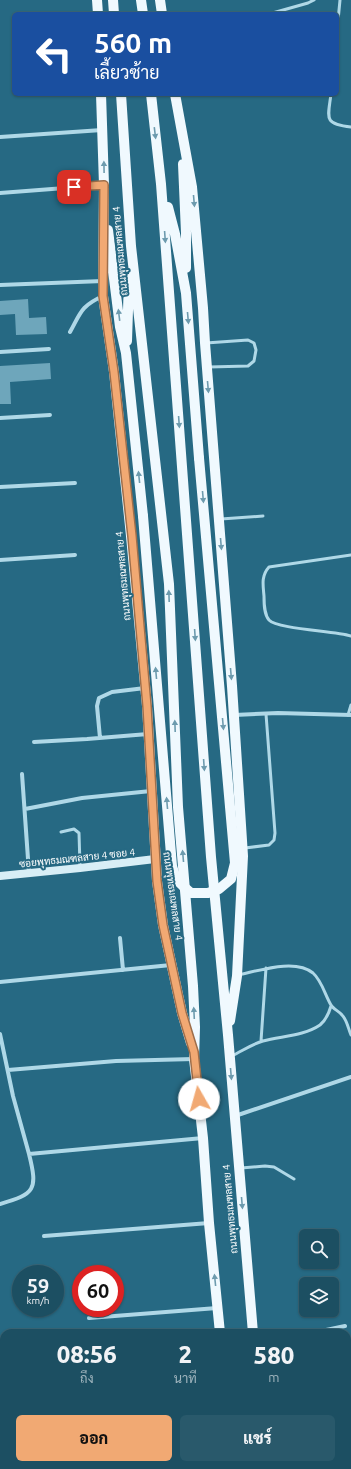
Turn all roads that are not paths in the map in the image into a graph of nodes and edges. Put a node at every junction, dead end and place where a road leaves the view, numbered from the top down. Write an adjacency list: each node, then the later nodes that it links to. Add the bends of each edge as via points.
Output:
1 (97, 0): 7 (main road)
2 (113, 0): 8 (main road)
3 (141, 0): 9 (main road)
4 (160, 0): 10 (main road)
5 (314, 0): 11 (lane)
6 (340, 0): 12 (lane)
7 (98, 12)
8 (114, 12)
9 (143, 12)
10 (162, 12)
11 (276, 12)
12 (339, 12)
13 (101, 96): 19 (main road, ถนนพุทธมณฑลสาย 4)
14 (121, 96): 26 (main road, ถนนพุทธมณฑลสาย 4)
15 (151, 96): 22 (main road, ถนนพุทธมณฑลสาย 4, one-way to 22)
16 (174, 96): 20 (main road, ถนนพุทธมณฑลสาย 4)
17 (331, 96): 18 (lane, via 330,121 336,126)
18 (351, 127)
19 (102, 130): 21 (street); 23 (main road, ถนนพุทธมณฑลสาย 4, one-way to 19)
20 (181, 132): 29 (main road); 32 (main road, ถนนพุทธมณฑลสาย 4, one-way to 32, via 192,187)
21 (0, 137)
22 (162, 184): 29 (main road); 72 (main road, ถนนพุทธมณฑลสาย 4, one-way to 72, via 211,857)
23 (104, 185): 24 (street); 25 (main road, ถนนพุทธมณฑลสาย 4)
24 (0, 193)
25 (103, 206): 27 (main road, ถนนพุทธมณฑลสาย 4); 35 (main road, one-way to 25)
26 (131, 246): 35 (main road); 75 (main road, ถนนพุทธมณฑลสาย 4, one-way to 26, via 191,963 178,807 169,584)
27 (103, 281): 28 (street); 30 (main road, ถนนพุทธมณฑลสาย 4)
28 (0, 285)
29 (186, 293): 35 (main road, one-way to 35, bridge, via 236,863 231,879 219,889 208,893 191,892 176,878 172,866 143,516)
30 (103, 296): 31 (street, via 82,309); 47 (main road, ถนนพุทธมณฑลสาย 4, via 114,372)
31 (70, 332)
32 (205, 343): 36 (main road, ถนนพุทธมณฑลสาย 4); 36 (lane, via 248,340 254,343 256,350 254,360 248,366)
33 (49, 349): 34 (street)
34 (0, 352)
35 (126, 353)
36 (207, 367): 42 (main road, ถนนพุทธมณฑลสาย 4, one-way to 42)
37 (50, 415): 38 (street)
38 (0, 418)
39 (75, 483): 40 (street)
40 (0, 487)
41 (263, 516): 42 (lane)
42 (219, 520): 50 (main road, ถนนพุทธมณฑลสาย 4, one-way to 50)
43 (75, 555): 45 (street)
44 (351, 555): 46 (lane, via 269,567 264,573 262,584 266,614 270,622)
45 (0, 560)
46 (351, 636)
47 (145, 688): 52 (main road, ถนนพุทธมณฑลสาย 4); 53 (street, via 112,692 100,698 97,706)
48 (351, 705): 51 (lane)
49 (266, 714): 50 (street); 51 (street); 59 (lane, via 274,840 269,845)
50 (234, 715): 59 (main road, ถนนพุทธมณฑลสาย 4)
51 (350, 715)
52 (148, 734): 53 (street); 56 (main road, ถนนพุทธมณฑลสาย 4)
53 (100, 738): 54 (street)
54 (34, 742)
55 (22, 774): 57 (street)
56 (152, 790): 57 (street, via 82,798); 60 (main road, ถนนพุทธมณฑลสาย 4)
57 (25, 809): 62 (street)
58 (61, 832): 61 (lane, via 74,829 79,833)
59 (243, 849): 68 (main road, ถนนพุทธมณฑลสาย 4)
60 (155, 859): 61 (street, ซอยพุทธมณฑลสาย 4 ซอย 4); 65 (main road, ถนนพุทธมณฑลสาย 4, via 163,925)
61 (80, 868): 62 (street, ซอยพุทธมณฑลสาย 4 ซอย 4)
62 (29, 873): 63 (street, ซอยพุทธมณฑลสาย 4 ซอย 4)
63 (0, 876)
64 (120, 938): 67 (street)
65 (172, 964): 67 (street); 75 (main road, ถนนพุทธมณฑลสาย 4)
66 (266, 968): 68 (lane); 70 (lane, via 284,965 312,972); 74 (lane)
67 (123, 970): 69 (street)
68 (237, 976): 72 (main road, ถนนพุทธมณฑลสาย 4)
69 (0, 982)
70 (331, 1006): 73 (lane, via 342,1015); 74 (lane, via 327,1017 315,1028)
71 (0, 1034): 77 (street)
72 (228, 1035): 76 (main road, ถนนพุทธมณฑลสาย 4)
73 (351, 1035)
74 (262, 1041): 76 (lane)
75 (194, 1056): 77 (street); 80 (main road, ถนนพุทธมณฑลสาย 4)
76 (229, 1058): 79 (main road, ถนนพุทธมณฑลสาย 4, one-way to 79)
77 (8, 1070): 81 (street, via 12,1096)
78 (351, 1077): 79 (street)
79 (235, 1116): 82 (main road, ถนนพุทธมณฑลสาย 4)
80 (203, 1138): 81 (street); 85 (main road, ถนนพุทธมณฑลสาย 4)
81 (29, 1154): 84 (street, via 33,1176 30,1191 23,1197)
82 (239, 1168): 83 (lane, via 274,1167); 91 (main road, ถนนพุทธมณฑลสาย 4, one-way to 91)
83 (294, 1179)
84 (0, 1204)
85 (209, 1223): 86 (street); 87 (main road, ถนนพุทธมณฑลสาย 4, one-way to 85)
86 (44, 1236)
87 (218, 1308): 88 (street); 90 (main road, ถนนพุทธมณฑลสาย 4)
88 (90, 1318)
89 (345, 1326): 92 (street)
90 (220, 1329)
91 (253, 1329)
92 (331, 1329)

